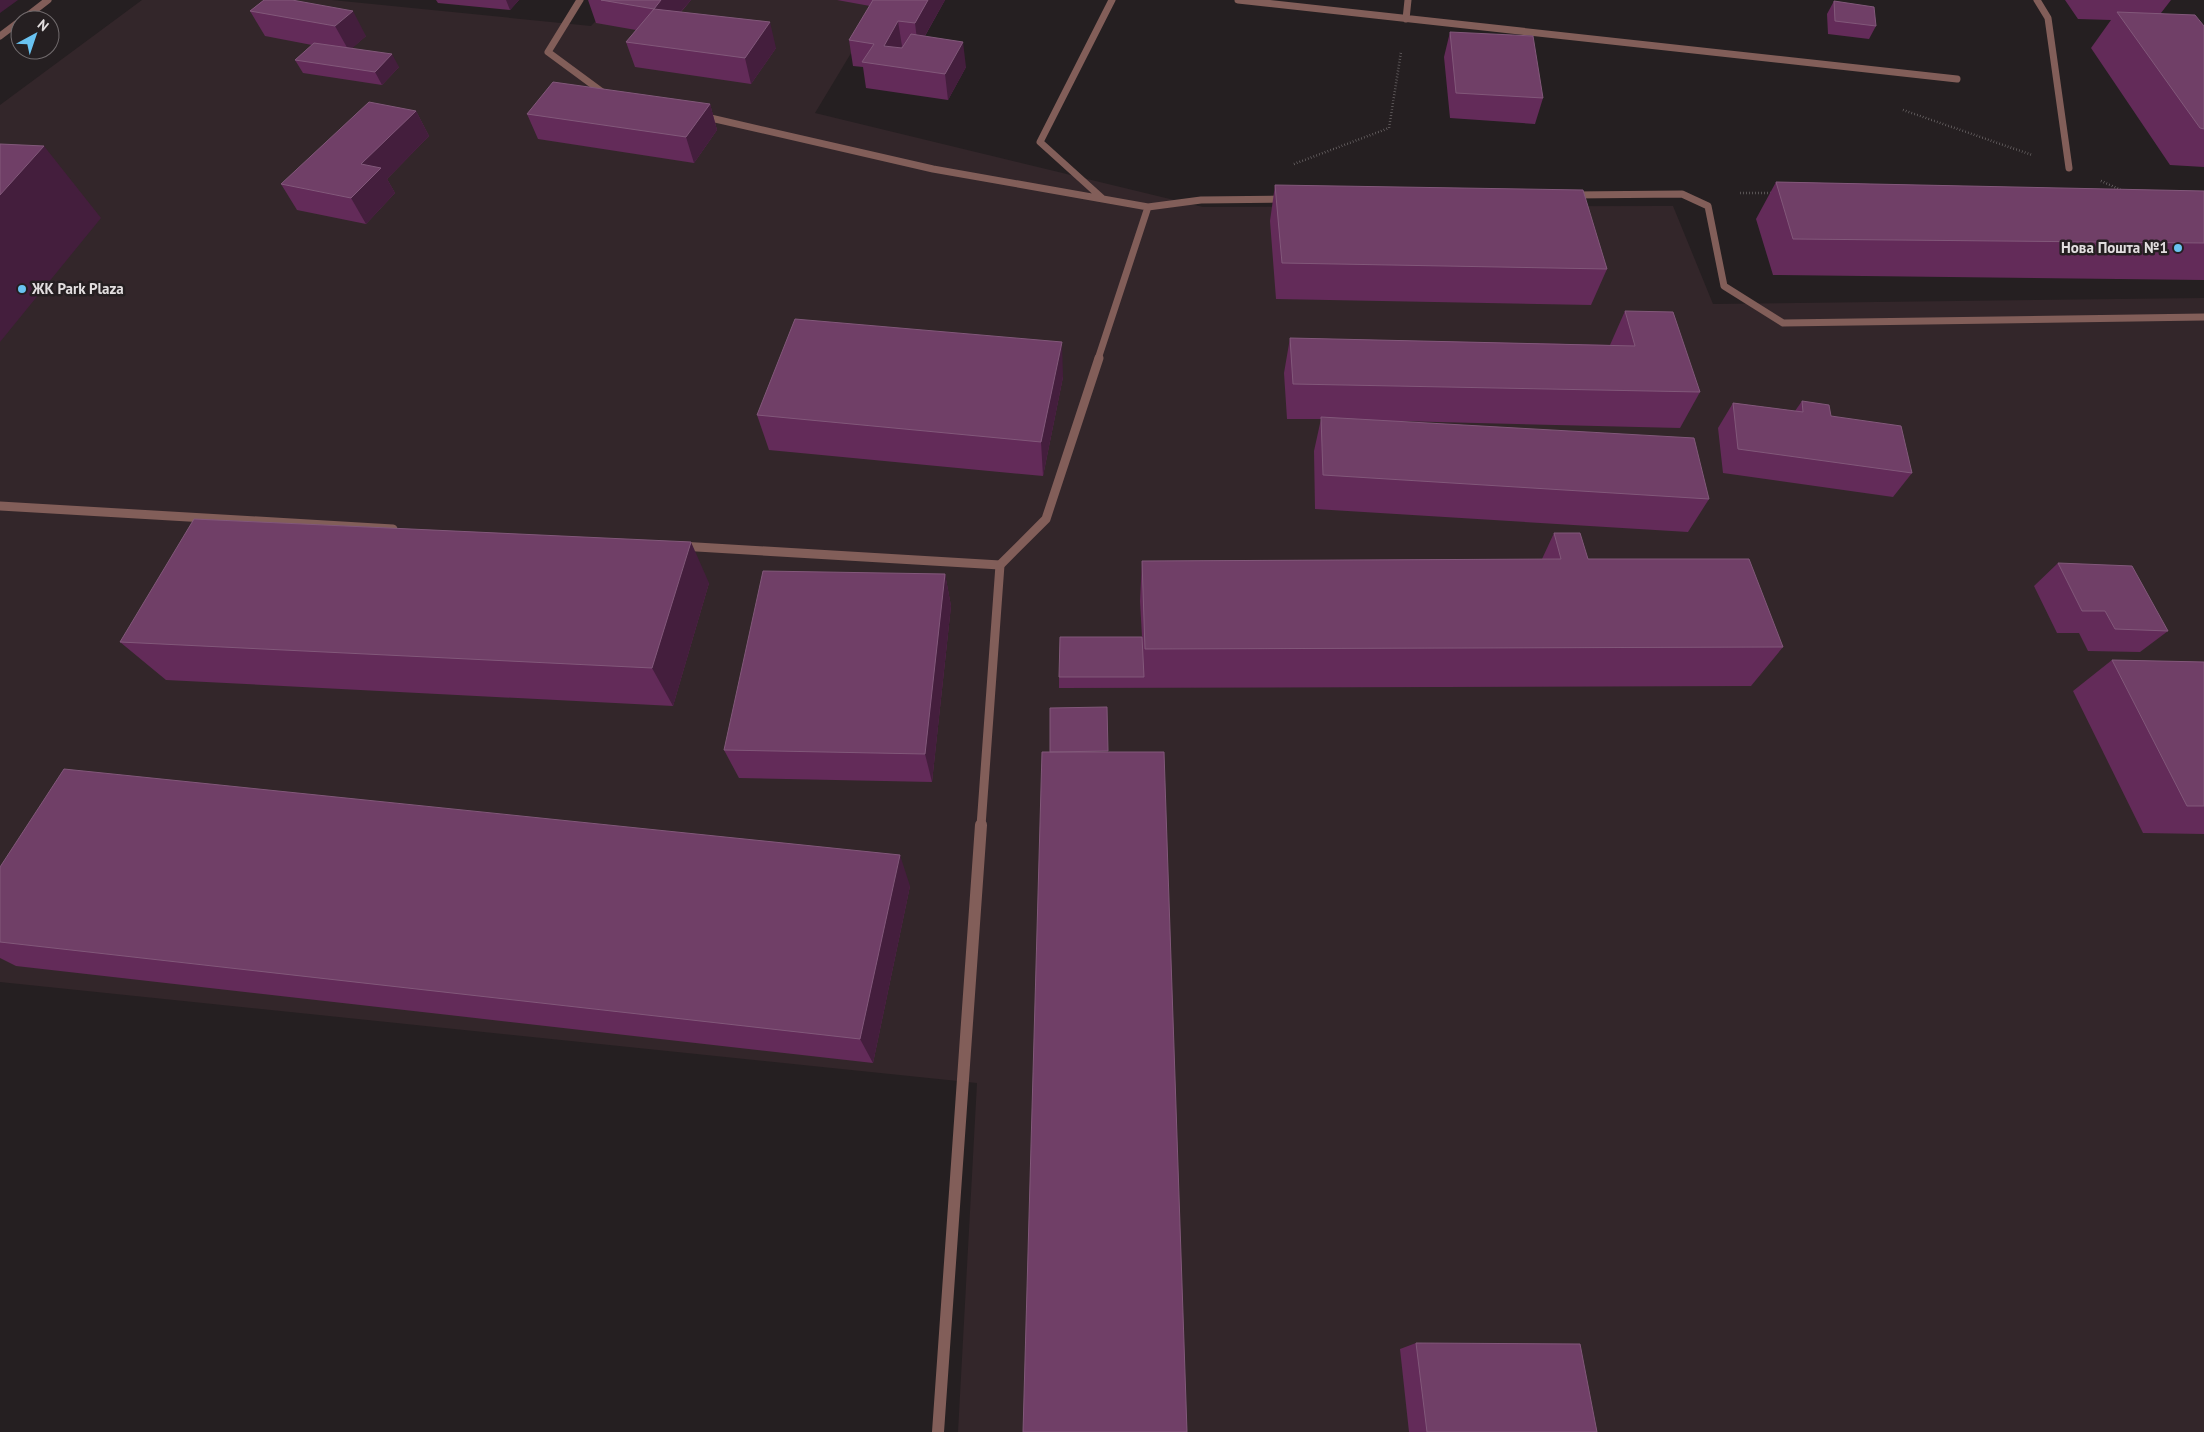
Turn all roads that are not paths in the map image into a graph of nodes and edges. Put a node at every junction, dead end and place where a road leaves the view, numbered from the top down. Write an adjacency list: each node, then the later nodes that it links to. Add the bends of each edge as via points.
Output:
1 (48, 0): 7 (street)
2 (580, 0): 10 (street, via 548,52 601,93)
3 (1112, 0): 15 (street, via 1040,142)
4 (1238, 0): 8 (street)
5 (1408, 0): 8 (street)
6 (2037, 0): 12 (street, via 2048,18)
7 (35, 10)
8 (1406, 20): 9 (street)
9 (1957, 79)
10 (610, 95)
11 (696, 114): 15 (street, via 933,169)
12 (2070, 168)
13 (1564, 195): 17 (street, via 1682,194 1708,206 1724,286 1783,323)
14 (1290, 198): 16 (street, via 1201,200)
15 (1103, 199): 16 (street)
16 (1148, 206): 21 (street, via 1046,519)
17 (2204, 317)
18 (0, 506): 19 (street)
19 (403, 529)
20 (671, 545): 21 (street)
21 (1000, 565): 22 (street)
22 (938, 1432)

